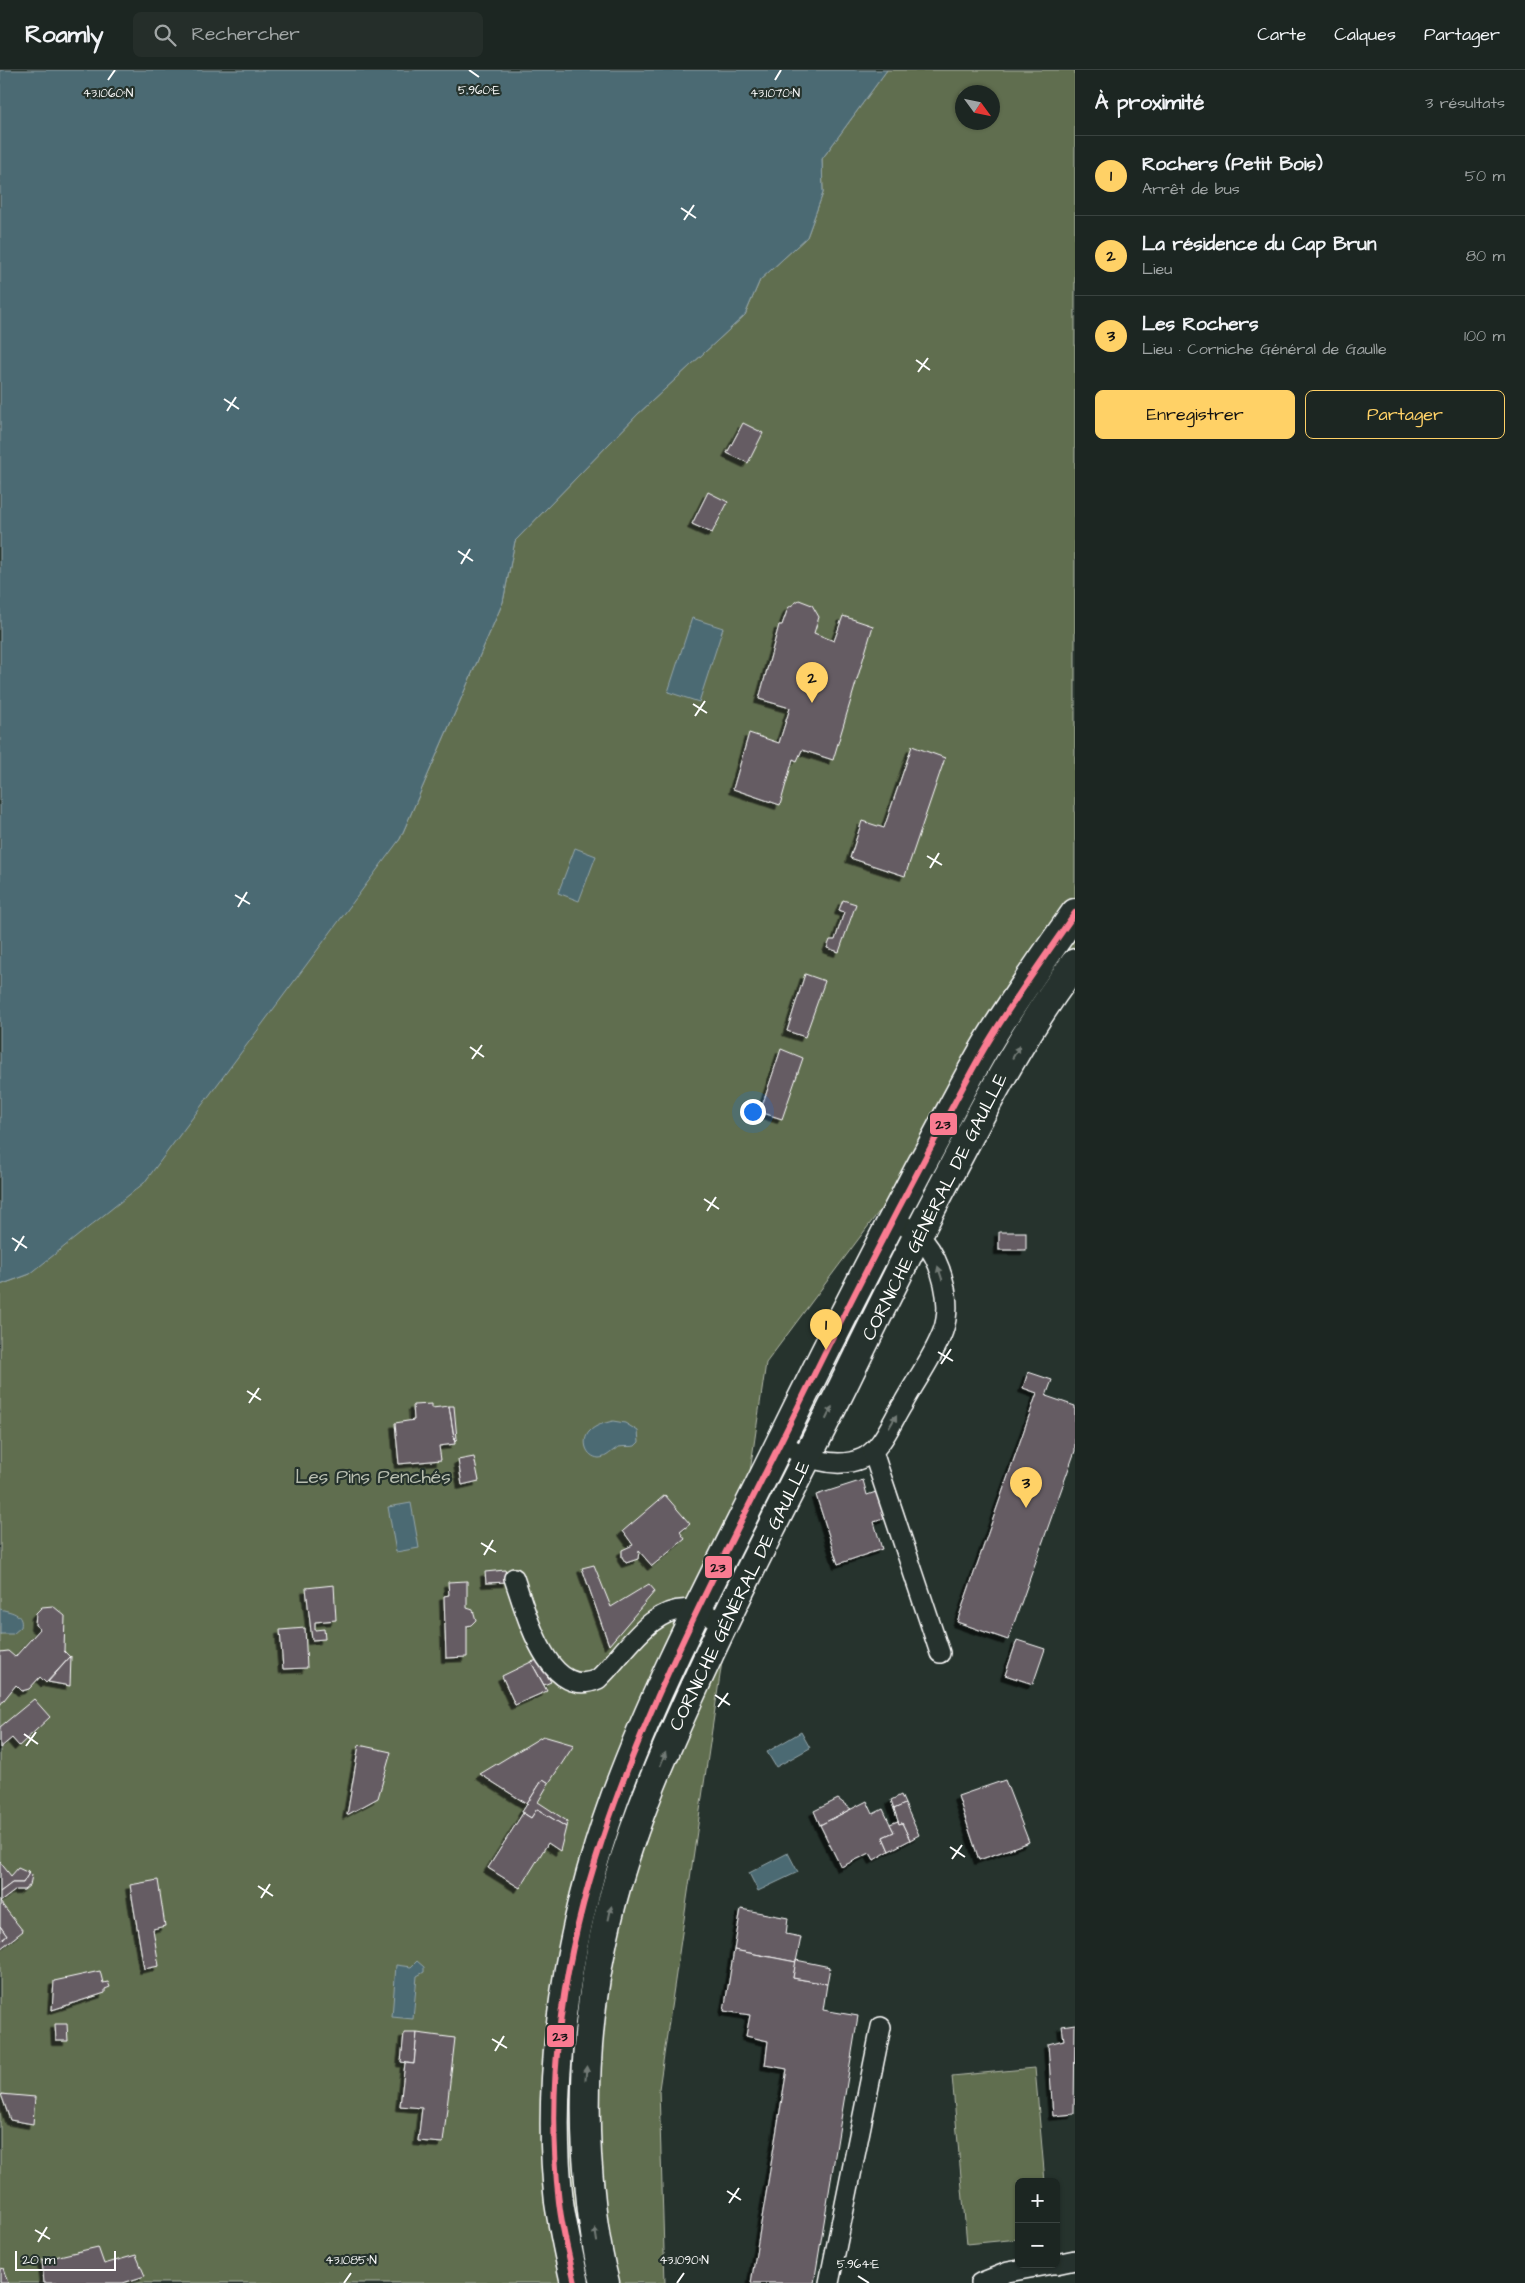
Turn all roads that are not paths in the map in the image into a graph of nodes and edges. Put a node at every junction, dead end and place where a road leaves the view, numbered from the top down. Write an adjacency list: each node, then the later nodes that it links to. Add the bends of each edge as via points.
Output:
1 (1075, 914): 3 (main road, CORNICHE GÉNÉRAL DE GAULLE, via 988,1044)
2 (1075, 963): 4 (main road, CORNICHE GÉNÉRAL DE GAULLE, one-way to 2, via 989,1098 1046,1002)
3 (893, 1219): 4 (lane); 5 (main road, CORNICHE GÉNÉRAL DE GAULLE)
4 (918, 1234): 6 (lane, one-way to 4, via 936,1346 946,1318 947,1304 941,1273); 7 (main road, CORNICHE GÉNÉRAL DE GAULLE, one-way to 4)
5 (780, 1443): 7 (lane); 9 (main road, CORNICHE GÉNÉRAL DE GAULLE)
6 (873, 1452): 7 (lane, via 839,1464); 11 (lane)
7 (806, 1457): 10 (main road, CORNICHE GÉNÉRAL DE GAULLE)
8 (514, 1578): 9 (lane, via 544,1654 561,1676 571,1681 598,1679 642,1630 662,1616 684,1610)
9 (696, 1612): 10 (lane); 16 (main road, CORNICHE GÉNÉRAL DE GAULLE, via 650,1711 616,1796 592,1871 570,1966 560,2039 556,2119 560,2202)
10 (724, 1622): 17 (main road, CORNICHE GÉNÉRAL DE GAULLE, one-way to 10, via 591,2200 585,2124 588,2045 598,1972 618,1882 644,1807 680,1717)
11 (940, 1652)
12 (881, 2028): 18 (lane)
13 (1075, 2260): 14 (lane)
14 (1060, 2263)
15 (1030, 2268): 19 (lane)
16 (575, 2283)
17 (605, 2283)
18 (829, 2283)
19 (980, 2283)

